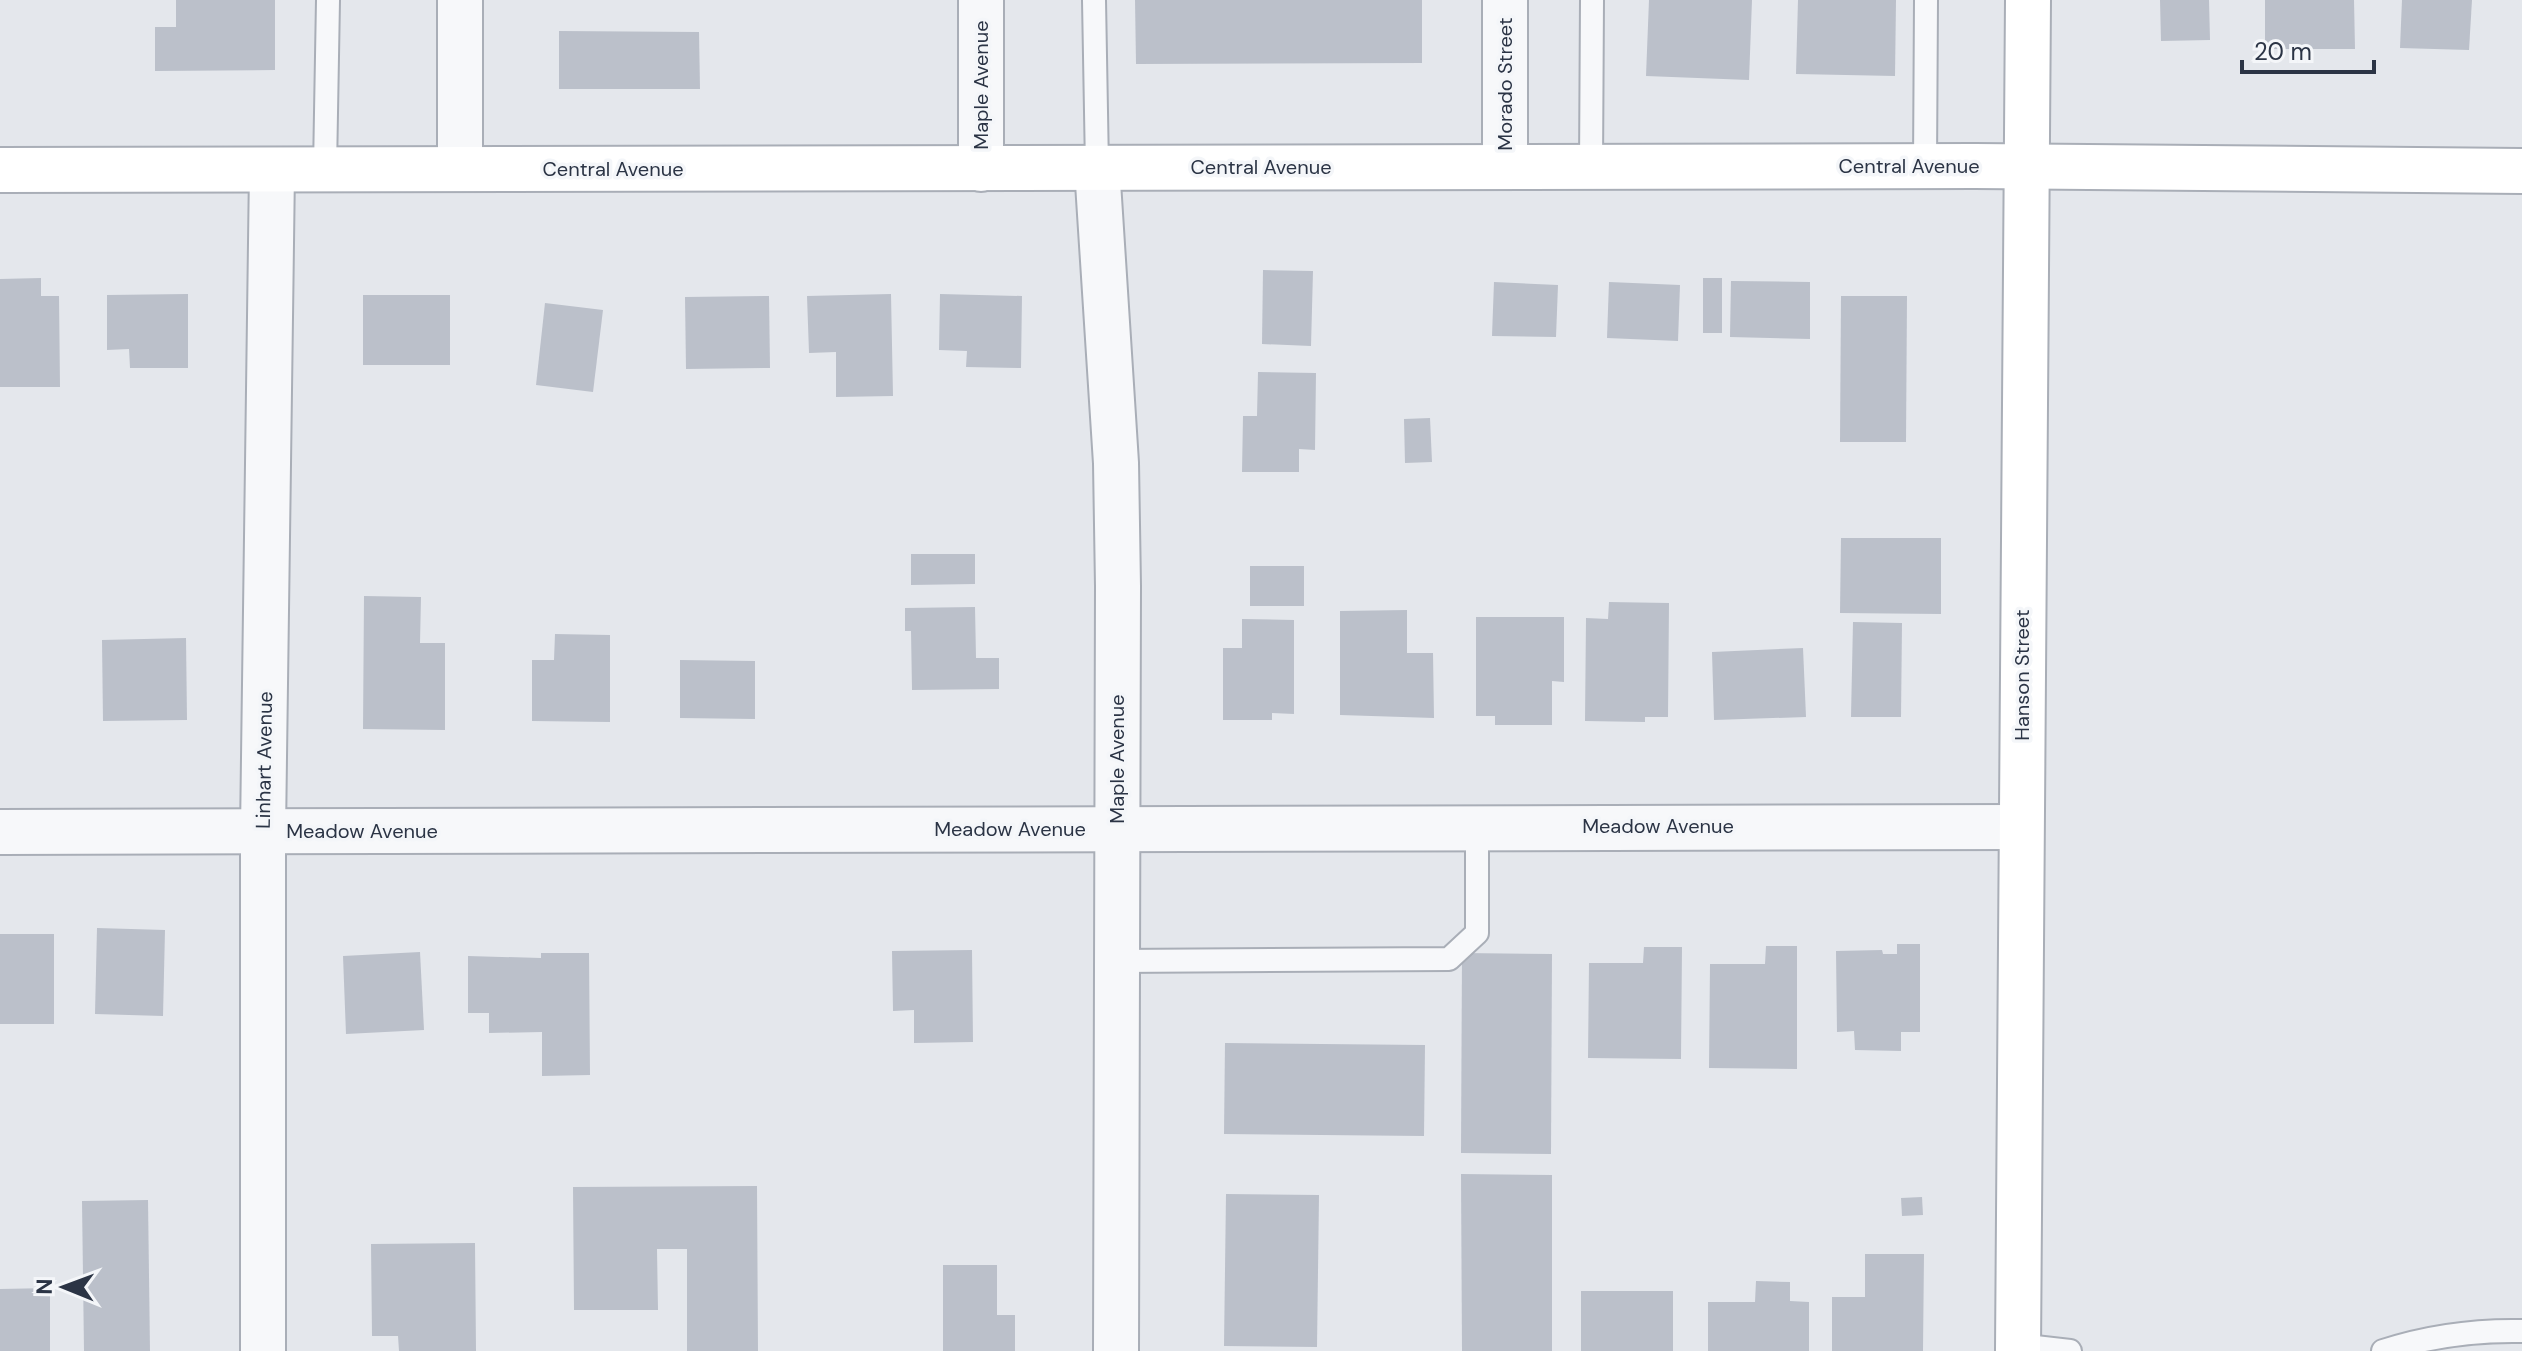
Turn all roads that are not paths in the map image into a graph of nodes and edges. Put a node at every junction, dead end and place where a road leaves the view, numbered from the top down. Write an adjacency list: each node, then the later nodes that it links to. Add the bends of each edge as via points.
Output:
1 (328, 0): 14 (lane)
2 (460, 0): 15 (street)
3 (981, 0): 16 (street, Maple Avenue)
4 (1094, 0): 11 (lane)
5 (1505, 0): 12 (street, Morado Street)
6 (1592, 0): 13 (lane)
7 (1926, 0): 9 (lane)
8 (2028, 0): 10 (street, Hanson Street)
9 (1925, 166): 10 (street, Central Avenue); 13 (street, Central Avenue)
10 (2025, 166): 19 (street, Central Avenue); 21 (street, Hanson Street)
11 (1097, 167): 12 (street, Central Avenue); 16 (street, Central Avenue); 22 (street, Maple Avenue, via 1116,463)
12 (1505, 167): 13 (street, Central Avenue)
13 (1591, 167)
14 (325, 169): 15 (street, Central Avenue); 18 (street, Central Avenue)
15 (460, 169): 16 (street, Central Avenue)
16 (981, 169)
17 (0, 170): 18 (street, Central Avenue)
18 (272, 170): 23 (street, Linhart Avenue)
19 (2522, 171)
20 (1477, 826): 21 (street, Meadow Avenue); 22 (street, Meadow Avenue); 25 (lane, via 1477,933 1449,959)
21 (2020, 827): 27 (street, Hanson Street)
22 (1117, 829): 23 (street, Meadow Avenue); 25 (street, Maple Avenue)
23 (263, 831): 24 (street, Meadow Avenue); 28 (street, Linhart Avenue)
24 (0, 832)
25 (1117, 961): 29 (street, Maple Avenue)
26 (2522, 1331): 31 (lane, via 2423,1338)
27 (2018, 1348): 30 (lane)
28 (263, 1351)
29 (1116, 1351)
30 (2070, 1351)
31 (2383, 1351)

